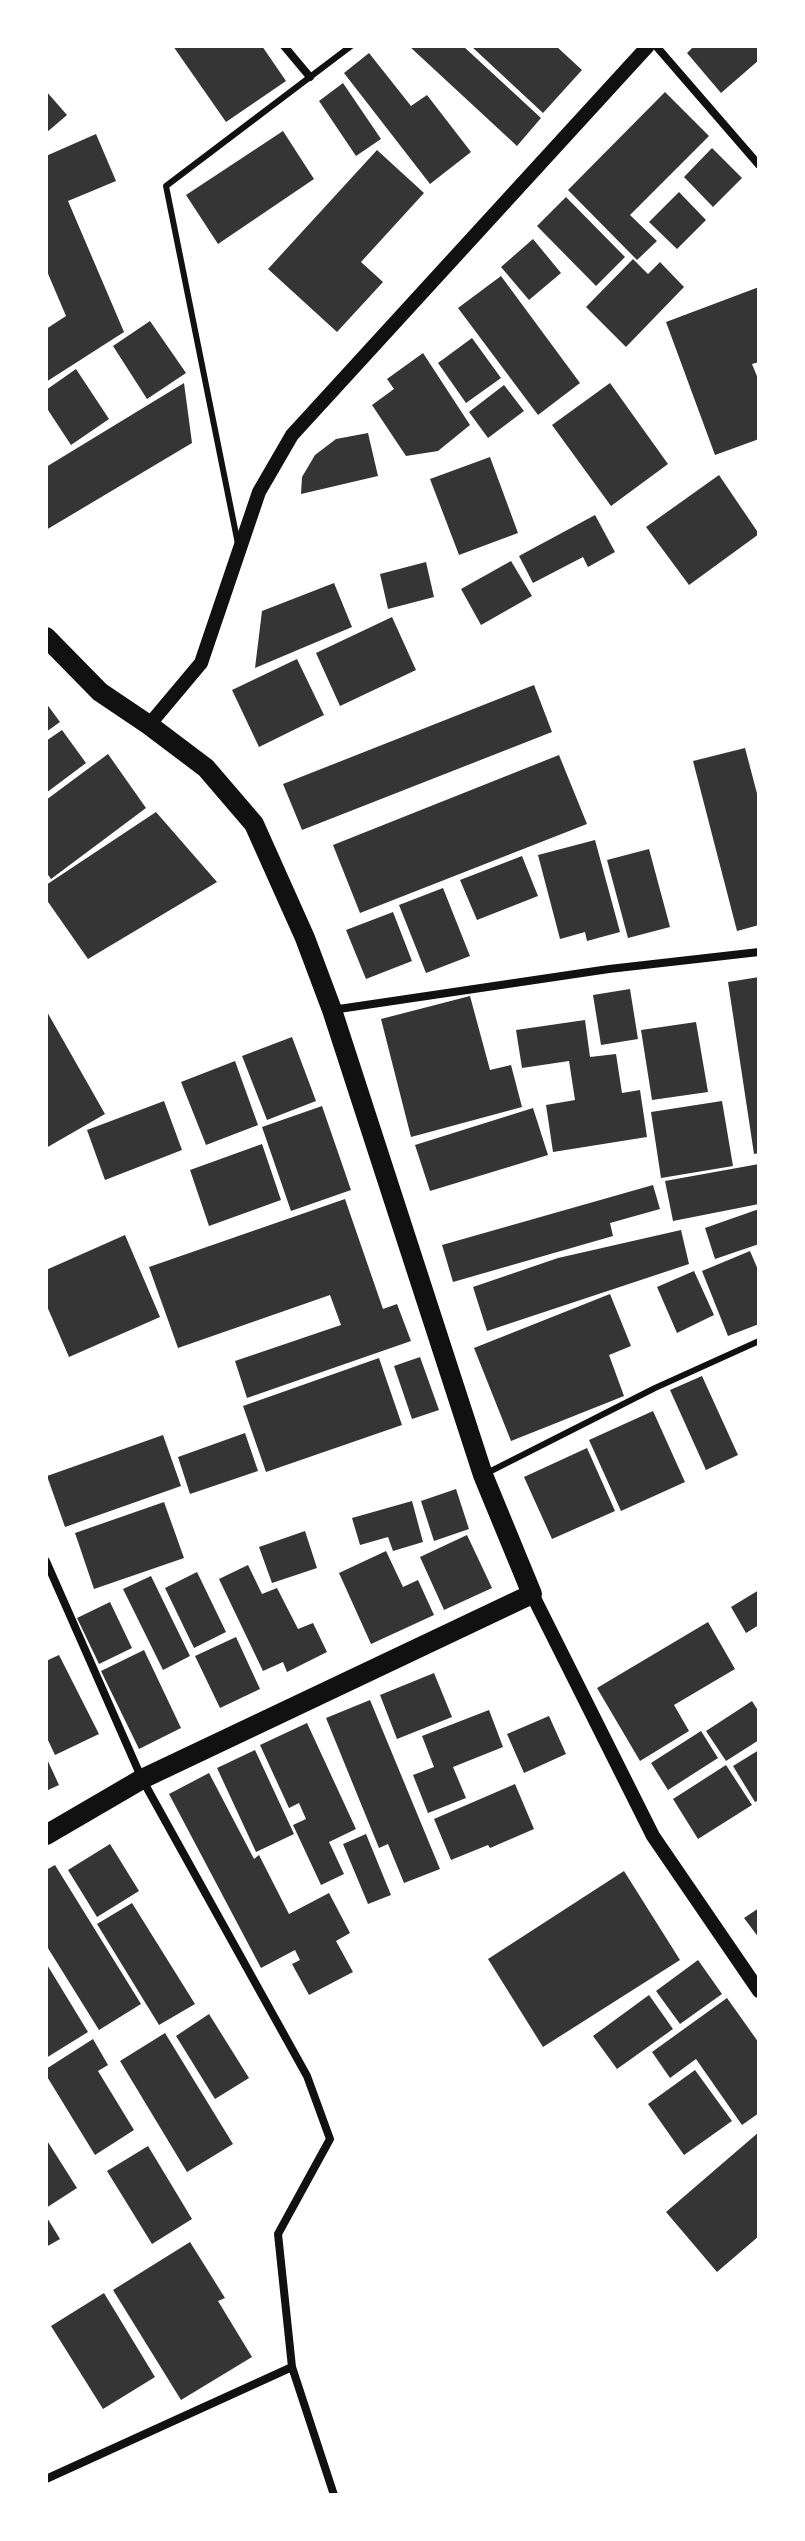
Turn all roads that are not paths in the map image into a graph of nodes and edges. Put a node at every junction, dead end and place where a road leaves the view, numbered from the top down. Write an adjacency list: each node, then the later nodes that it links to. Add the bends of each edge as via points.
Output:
1 (284, 46): 5 (street)
2 (351, 46): 5 (lane)
3 (648, 46): 7 (street, via 292,435 259,492)
4 (656, 46): 6 (street)
5 (310, 77): 7 (lane, via 166,186)
6 (759, 165)
7 (239, 552): 9 (street, via 201,663)
8 (46, 637): 9 (main road, via 100,692)
9 (149, 725): 11 (main road, via 206,768 254,824)
10 (759, 952): 11 (street)
11 (332, 1010): 13 (main road)
12 (759, 1341): 13 (lane)
13 (483, 1475): 15 (main road)
14 (46, 1561): 16 (street)
15 (532, 1594): 16 (main road); 18 (street, via 653,1836)
16 (142, 1779): 17 (main road); 19 (street, via 307,2076 330,2139 278,2234)
17 (46, 1835)
18 (759, 1991)
19 (292, 2367): 20 (street); 21 (street)
20 (46, 2479)
21 (334, 2495)

